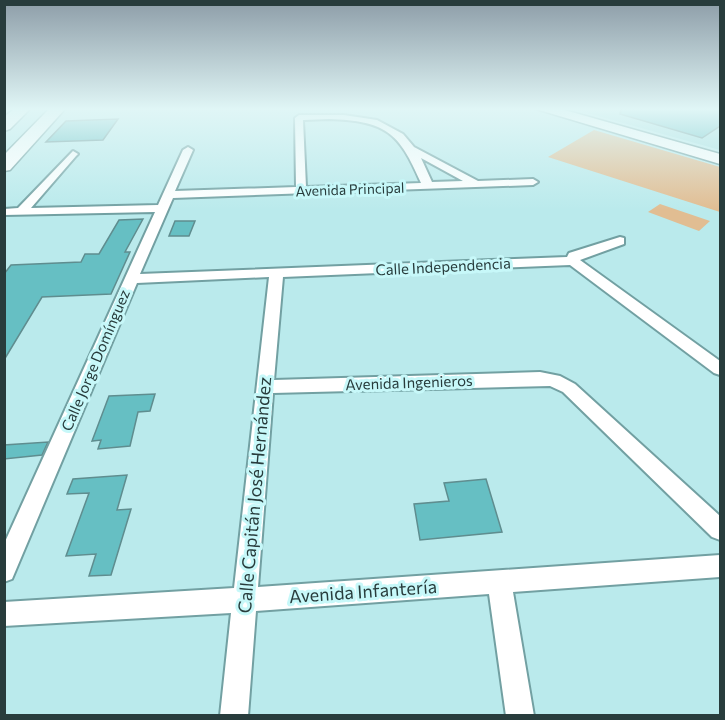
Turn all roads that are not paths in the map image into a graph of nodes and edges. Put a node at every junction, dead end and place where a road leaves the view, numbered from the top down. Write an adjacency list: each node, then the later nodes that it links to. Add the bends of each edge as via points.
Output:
1 (27, 143): 11 (highway)
2 (300, 143): 15 (street)
3 (406, 143): 6 (street)
4 (672, 143): 5 (highway)
5 (681, 145): 9 (highway); 10 (highway)
6 (411, 149): 13 (street); 14 (street)
7 (188, 150): 16 (street, Calle Jorge Domínguez)
8 (73, 154): 19 (street)
9 (720, 154)
10 (720, 159)
11 (4, 166)
12 (533, 182): 13 (street, Avenida Principal)
13 (478, 185): 14 (street, Avenida Principal)
14 (428, 186): 15 (street, Avenida Principal)
15 (301, 191): 16 (street, Avenida Principal)
16 (167, 195): 17 (street, Calle Jorge Domínguez)
17 (161, 208): 19 (street); 23 (street, Calle Jorge Domínguez)
18 (4, 212): 19 (street)
19 (21, 212)
20 (620, 242): 21 (street, via 582,251)
21 (573, 261): 22 (street, Calle Independencia); 24 (street)
22 (276, 274): 23 (street, Calle Independencia); 25 (street, Calle Capitán José Hernández)
23 (130, 279): 28 (street, Calle Jorge Domínguez)
24 (720, 369)
25 (264, 387): 26 (street, Avenida Ingenieros, via 554,380 569,388); 30 (street, Calle Capitán José Hernández)
26 (720, 530)
27 (720, 566): 29 (street, Avenida Infantería)
28 (4, 571)
29 (500, 580): 30 (street, Avenida Infantería); 33 (street)
30 (245, 600): 31 (street, Avenida Infantería); 32 (street, Calle Capitán José Hernández)
31 (4, 614)
32 (234, 716)
33 (520, 716)

